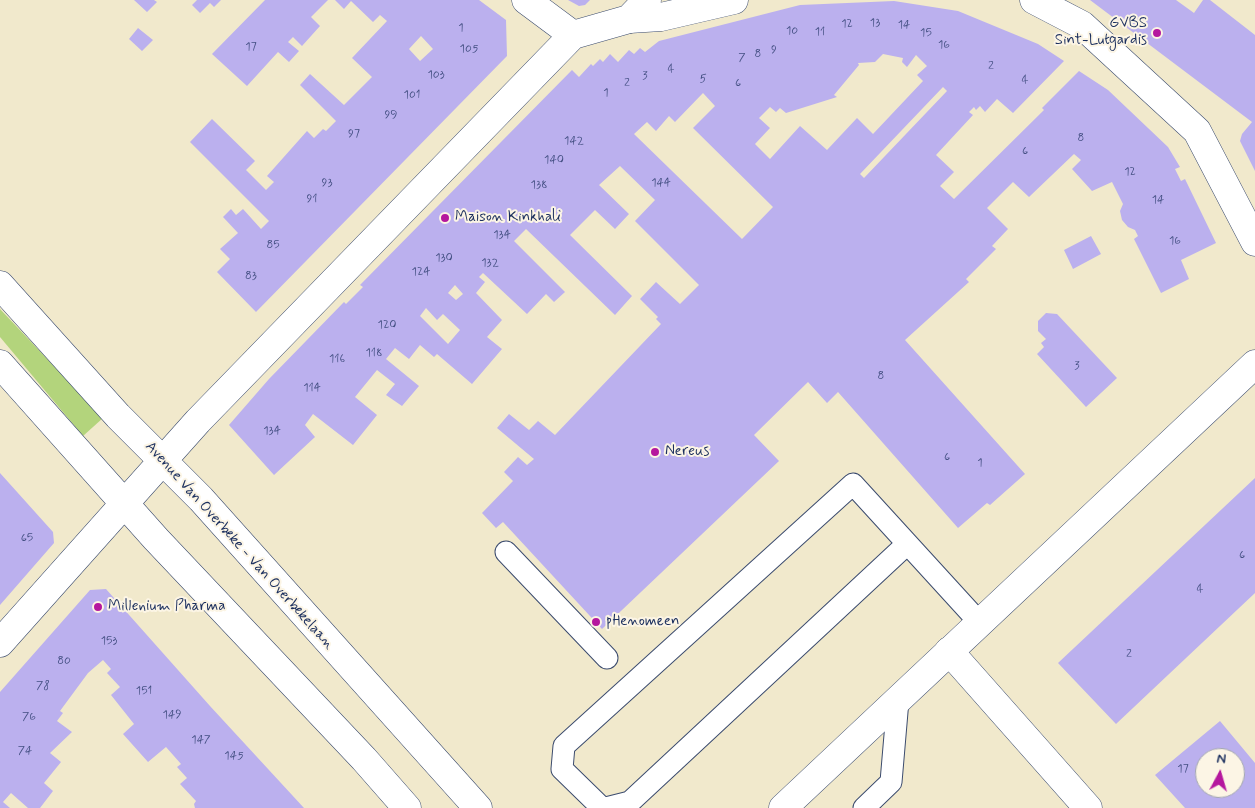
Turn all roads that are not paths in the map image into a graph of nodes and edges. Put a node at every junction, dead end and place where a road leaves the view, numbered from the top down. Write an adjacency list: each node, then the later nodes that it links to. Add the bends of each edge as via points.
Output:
1 (526, 0): 5 (street)
2 (734, 0): 4 (street, via 661,17)
3 (1034, 0): 6 (street, via 1082,25 1197,132)
4 (638, 9): 5 (street)
5 (573, 35): 10 (street)
6 (1255, 242)
7 (0, 285): 10 (street, Avenue Van Overbeke - Van Overbekelaan)
8 (0, 364): 11 (street)
9 (1255, 364): 14 (street)
10 (162, 460): 11 (street); 20 (street, Avenue Van Overbeke - Van Overbekelaan, via 201,499)
11 (124, 503): 15 (street); 19 (street)
12 (906, 545): 14 (lane); 21 (lane, via 630,802); 21 (lane, via 853,484 564,746 562,769)
13 (506, 552): 17 (lane)
14 (979, 622): 16 (street)
15 (0, 644)
16 (949, 651): 18 (street); 24 (street)
17 (607, 658)
18 (898, 700): 22 (street); 23 (lane, via 891,782)
19 (407, 808)
20 (478, 808)
21 (604, 808)
22 (783, 808)
23 (864, 808)
24 (1088, 808)

